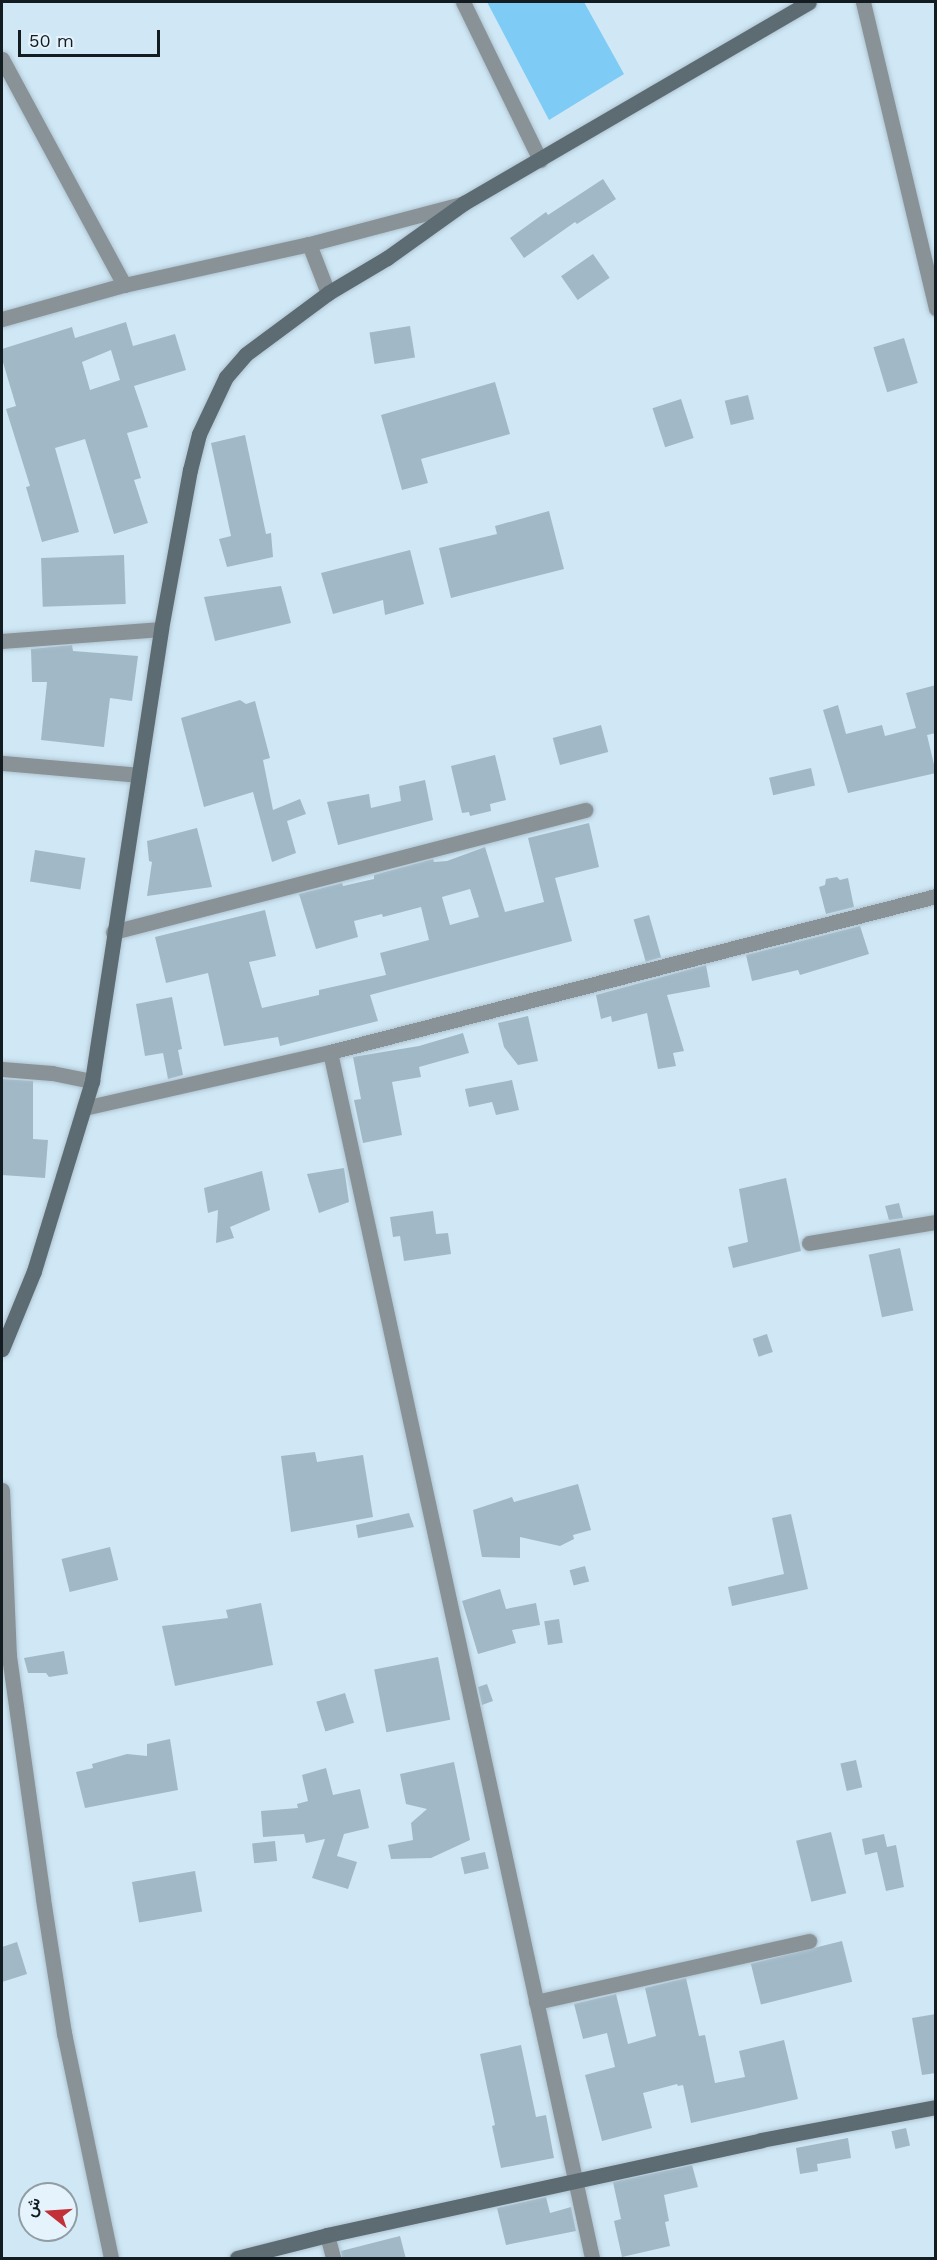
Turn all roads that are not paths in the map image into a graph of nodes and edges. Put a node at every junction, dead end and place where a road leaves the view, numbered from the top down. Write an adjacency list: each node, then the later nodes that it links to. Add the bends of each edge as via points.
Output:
1 (463, 2): 5 (street)
2 (809, 2): 5 (street)
3 (863, 2): 10 (street)
4 (2, 59): 8 (street)
5 (540, 160): 6 (street)
6 (464, 203): 7 (street); 9 (street, via 387,258)
7 (309, 244): 8 (street); 9 (street)
8 (124, 285): 11 (street)
9 (328, 293): 12 (street, via 246,354 226,377 211,404 190,470)
10 (936, 308)
11 (2, 319)
12 (160, 629): 13 (street); 15 (street)
13 (2, 641)
14 (2, 763): 15 (street)
15 (138, 775): 18 (street)
16 (586, 810): 18 (street)
17 (936, 896): 19 (street)
18 (113, 932): 21 (street)
19 (330, 1052): 22 (street); 28 (street)
20 (2, 1069): 21 (street, via 52,1073)
21 (92, 1082): 22 (street)
22 (84, 1108): 25 (street, via 34,1271)
23 (936, 1222): 24 (street)
24 (808, 1244)
25 (2, 1349)
26 (2, 1490): 32 (street, via 9,1656 46,1920 64,2033)
27 (809, 1941): 28 (street)
28 (536, 2002): 30 (street)
29 (936, 2107): 30 (street, via 761,2140)
30 (574, 2182): 31 (street); 35 (street)
31 (327, 2235): 33 (street); 34 (street)
32 (111, 2259)
33 (237, 2259)
34 (333, 2259)
35 (592, 2259)

